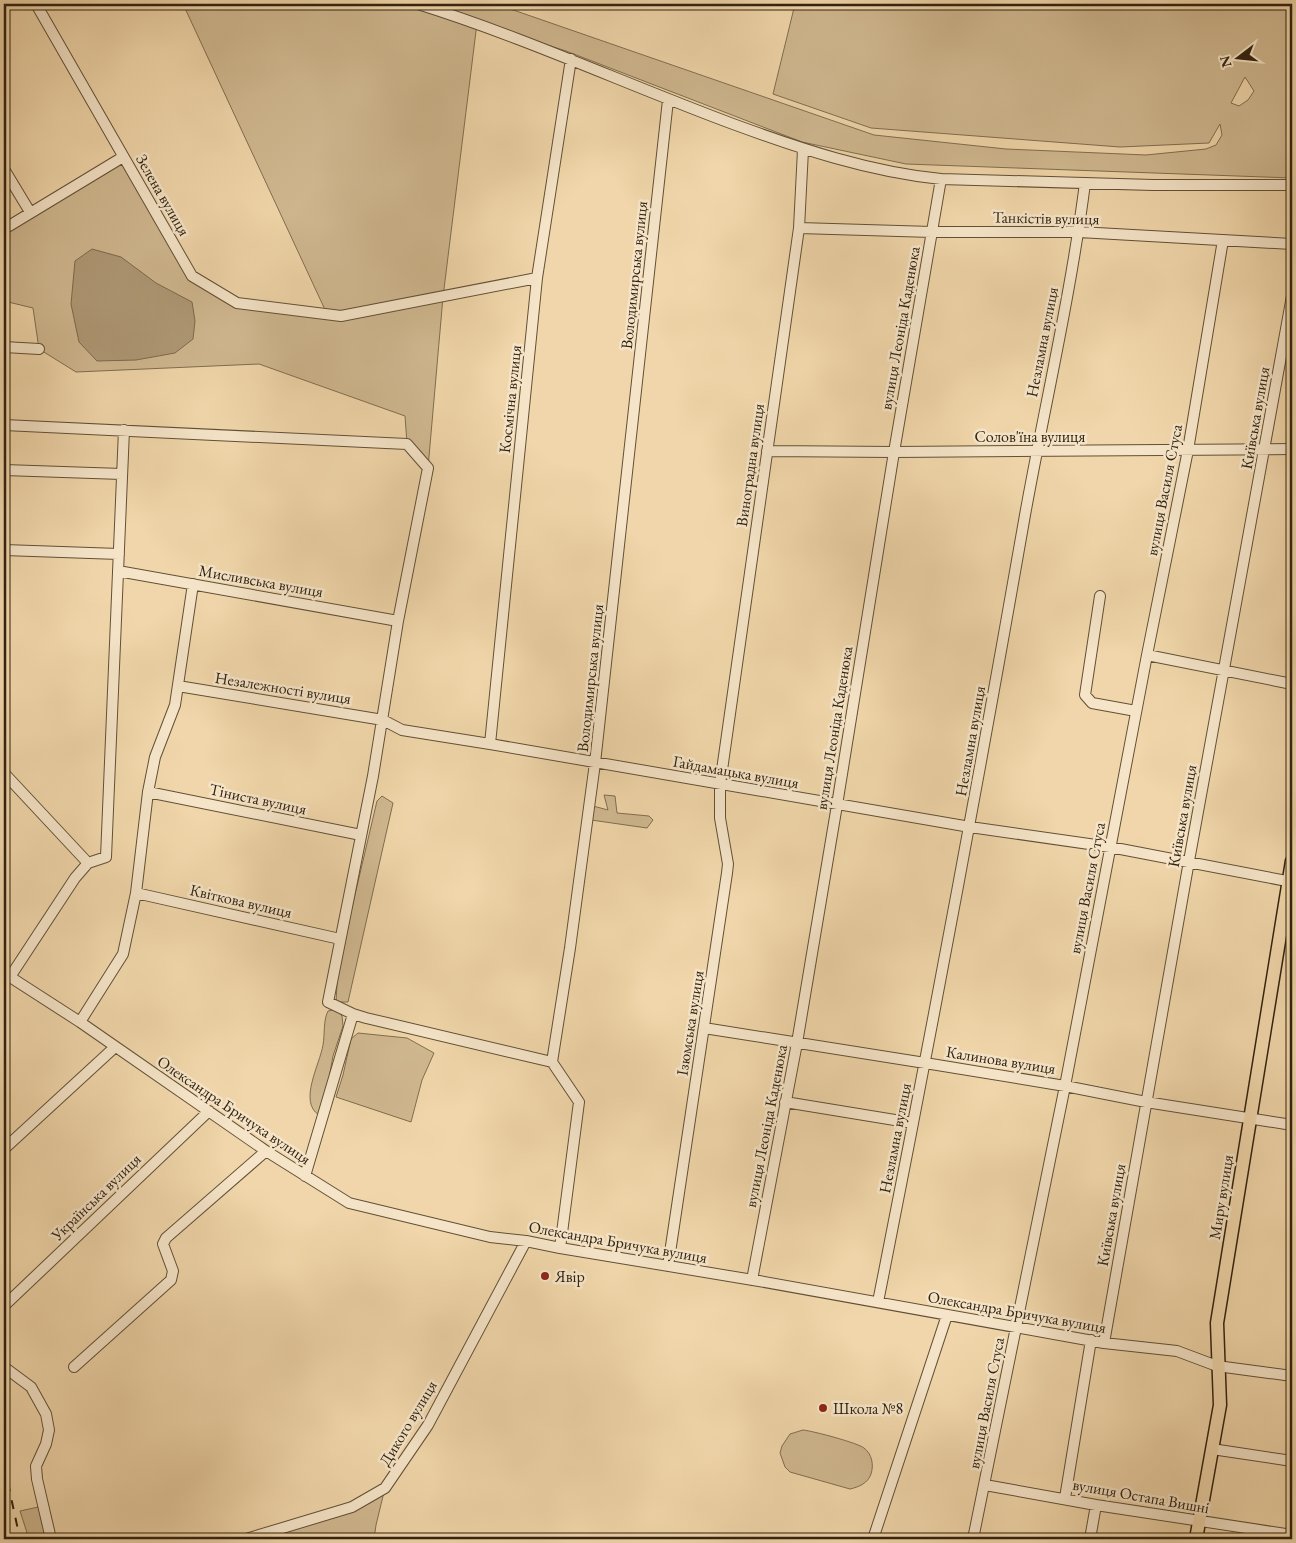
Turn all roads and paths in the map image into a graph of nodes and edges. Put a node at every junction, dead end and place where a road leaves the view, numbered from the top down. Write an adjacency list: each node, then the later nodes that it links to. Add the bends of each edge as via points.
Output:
1 (36, 4): 6 (street, Зелена вулиця)
2 (418, 4): 3 (street)
3 (571, 59): 4 (street); 18 (street, Космічна вулиця)
4 (668, 100): 5 (street); 45 (street, Володимирська вулиця)
5 (803, 150): 8 (street, via 910,176); 12 (street, Виноградна вулиця)
6 (123, 157): 11 (street); 18 (street, Зелена вулиця, via 192,276 237,304 341,316)
7 (4, 170): 11 (street)
8 (941, 179): 9 (street); 14 (street, вулиця Леоніда Каденюка)
9 (1085, 183): 10 (street); 15 (street, Незламна вулиця)
10 (1292, 185)
11 (30, 212): 13 (street)
12 (799, 228): 14 (street, Танкістів вулиця); 27 (street, Виноградна вулиця)
13 (4, 229)
14 (932, 232): 15 (street, Танкістів вулиця); 29 (street, вулиця Леоніда Каденюка)
15 (1079, 232): 16 (street, Танкістів вулиця); 28 (street, Незламна вулиця)
16 (1223, 240): 17 (street, Танкістів вулиця); 26 (street, вулиця Василя Стуса)
17 (1292, 244)
18 (537, 278): 44 (street, Космічна вулиця)
19 (1292, 296): 24 (street, Київська вулиця)
20 (4, 347): 21 (street)
21 (40, 349)
22 (4, 425): 23 (street)
23 (124, 430): 31 (street); 37 (street, via 407,444 428,468)
24 (1265, 449): 25 (street, Солов'їна вулиця); 26 (street, Солов'їна вулиця); 39 (street, Київська вулиця)
25 (1292, 449)
26 (1188, 450): 28 (street, Солов'їна вулиця); 38 (street, вулиця Василя Стуса)
27 (768, 451): 29 (street, Солов'їна вулиця); 47 (street, Виноградна вулиця)
28 (1036, 451): 29 (street, Солов'їна вулиця); 50 (street, Незламна вулиця)
29 (894, 452): 49 (street, вулиця Леоніда Каденюка)
30 (4, 470): 31 (street)
31 (122, 474): 33 (street)
32 (4, 550): 33 (street)
33 (119, 554): 34 (street)
34 (118, 571): 35 (street, Мисливська вулиця); 55 (street, via 106,857)
35 (193, 584): 37 (street, Мисливська вулиця); 41 (street)
36 (1100, 596): 42 (street, via 1086,695 1092,703)
37 (398, 621): 43 (street)
38 (1147, 655): 39 (street); 42 (street, вулиця Василя Стуса)
39 (1224, 671): 40 (street); 53 (street, Київська вулиця)
40 (1292, 684)
41 (178, 686): 43 (street, Незалежності вулиця); 48 (street, via 175,705 155,757)
42 (1136, 710): 52 (street, вулиця Василя Стуса)
43 (383, 720): 44 (street, Гайдамацька вулиця, via 402,730); 51 (street)
44 (490, 744): 45 (street, Гайдамацька вулиця)
45 (596, 763): 47 (street, Гайдамацька вулиця); 65 (street, Володимирська вулиця)
46 (4, 773): 55 (street)
47 (720, 784): 49 (street, Гайдамацька вулиця); 62 (street, Ізюмська вулиця, via 720,818 728,864)
48 (148, 792): 51 (street, Тіниста вулиця); 57 (street)
49 (837, 805): 50 (street, Гайдамацька вулиця); 63 (street, вулиця Леоніда Каденюка)
50 (970, 827): 52 (street, Гайдамацька вулиця); 66 (street, Незламна вулиця)
51 (361, 835): 58 (street)
52 (1110, 847): 53 (street, Гайдамацька вулиця); 67 (street, вулиця Василя Стуса)
53 (1189, 861): 56 (street, Гайдамацька вулиця); 69 (street, Київська вулиця)
54 (1292, 862): 56 (main road, Миру вулиця)
55 (88, 863): 59 (street)
56 (1291, 881): 71 (main road, Миру вулиця)
57 (136, 893): 58 (street, Квіткова вулиця); 61 (street, via 123,954)
58 (340, 938): 60 (street, via 328,1002)
59 (7, 975): 61 (street, Олександра Бричука вулиця)
60 (353, 1014): 65 (street); 76 (street)
61 (80, 1022): 64 (street, Олександра Бричука вулиця)
62 (704, 1028): 63 (street, Калинова вулиця); 79 (street, Ізюмська вулиця)
63 (797, 1043): 66 (street, Калинова вулиця); 68 (street, вулиця Леоніда Каденюка)
64 (115, 1046): 70 (street, Олександра Бричука вулиця); 74 (street)
65 (552, 1062): 78 (street, via 579,1102)
66 (925, 1063): 67 (street, Калинова вулиця); 72 (street, Незламна вулиця)
67 (1065, 1086): 69 (street, Калинова вулиця); 84 (street, вулиця Василя Стуса)
68 (785, 1102): 72 (street); 80 (street, вулиця Леоніда Каденюка)
69 (1146, 1102): 71 (street, Калинова вулиця); 86 (street, Київська вулиця)
70 (209, 1111): 75 (street, Олександра Бричука вулиця); 82 (street, Українська вулиця)
71 (1250, 1118): 73 (street, Калинова вулиця); 87 (main road, Миру вулиця, via 1217,1323)
72 (914, 1123): 81 (street, Незламна вулиця)
73 (1292, 1125)
74 (4, 1149)
75 (266, 1150): 76 (street, Олександра Бричука вулиця); 89 (street, via 166,1238 163,1244 174,1270 171,1280)
76 (305, 1176): 77 (street, Олександра Бричука вулиця, via 349,1203 490,1237)
77 (526, 1241): 78 (street, Олександра Бричука вулиця); 99 (street, Дикого вулиця, via 428,1425 385,1488 352,1507)
78 (560, 1248): 79 (street, Олександра Бричука вулиця)
79 (668, 1266): 80 (street, Олександра Бричука вулиця)
80 (752, 1280): 81 (street, Олександра Бричука вулиця)
81 (878, 1302): 83 (street, Олександра Бричука вулиця)
82 (4, 1306)
83 (947, 1315): 84 (street, Олександра Бричука вулиця); 100 (street)
84 (1016, 1327): 85 (street, Олександра Бричука вулиця); 93 (street, вулиця Василя Стуса)
85 (1091, 1340): 86 (street, Олександра Бричука вулиця); 94 (street)
86 (1104, 1342): 87 (street, Олександра Бричука вулиця, via 1177,1351)
87 (1217, 1366): 90 (street, Олександра Бричука вулиця); 91 (main road, Миру вулиця, via 1220,1406)
88 (4, 1367): 98 (street, via 31,1387 46,1414 46,1444 36,1466)
89 (74, 1367)
90 (1292, 1376)
91 (1212, 1449): 92 (street); 96 (main road, Миру вулиця)
92 (1292, 1460)
93 (985, 1485): 94 (street, вулиця Остапа Вишні); 101 (street, вулиця Василя Стуса)
94 (1064, 1498): 95 (street, вулиця Остапа Вишні)
95 (1096, 1505): 96 (street, вулиця Остапа Вишні); 102 (street)
96 (1199, 1522): 97 (street, вулиця Остапа Вишні); 103 (main road, Миру вулиця)
97 (1292, 1535)
98 (51, 1539)
99 (246, 1539)
100 (873, 1539)
101 (973, 1539)
102 (1090, 1539)
103 (1196, 1539)

